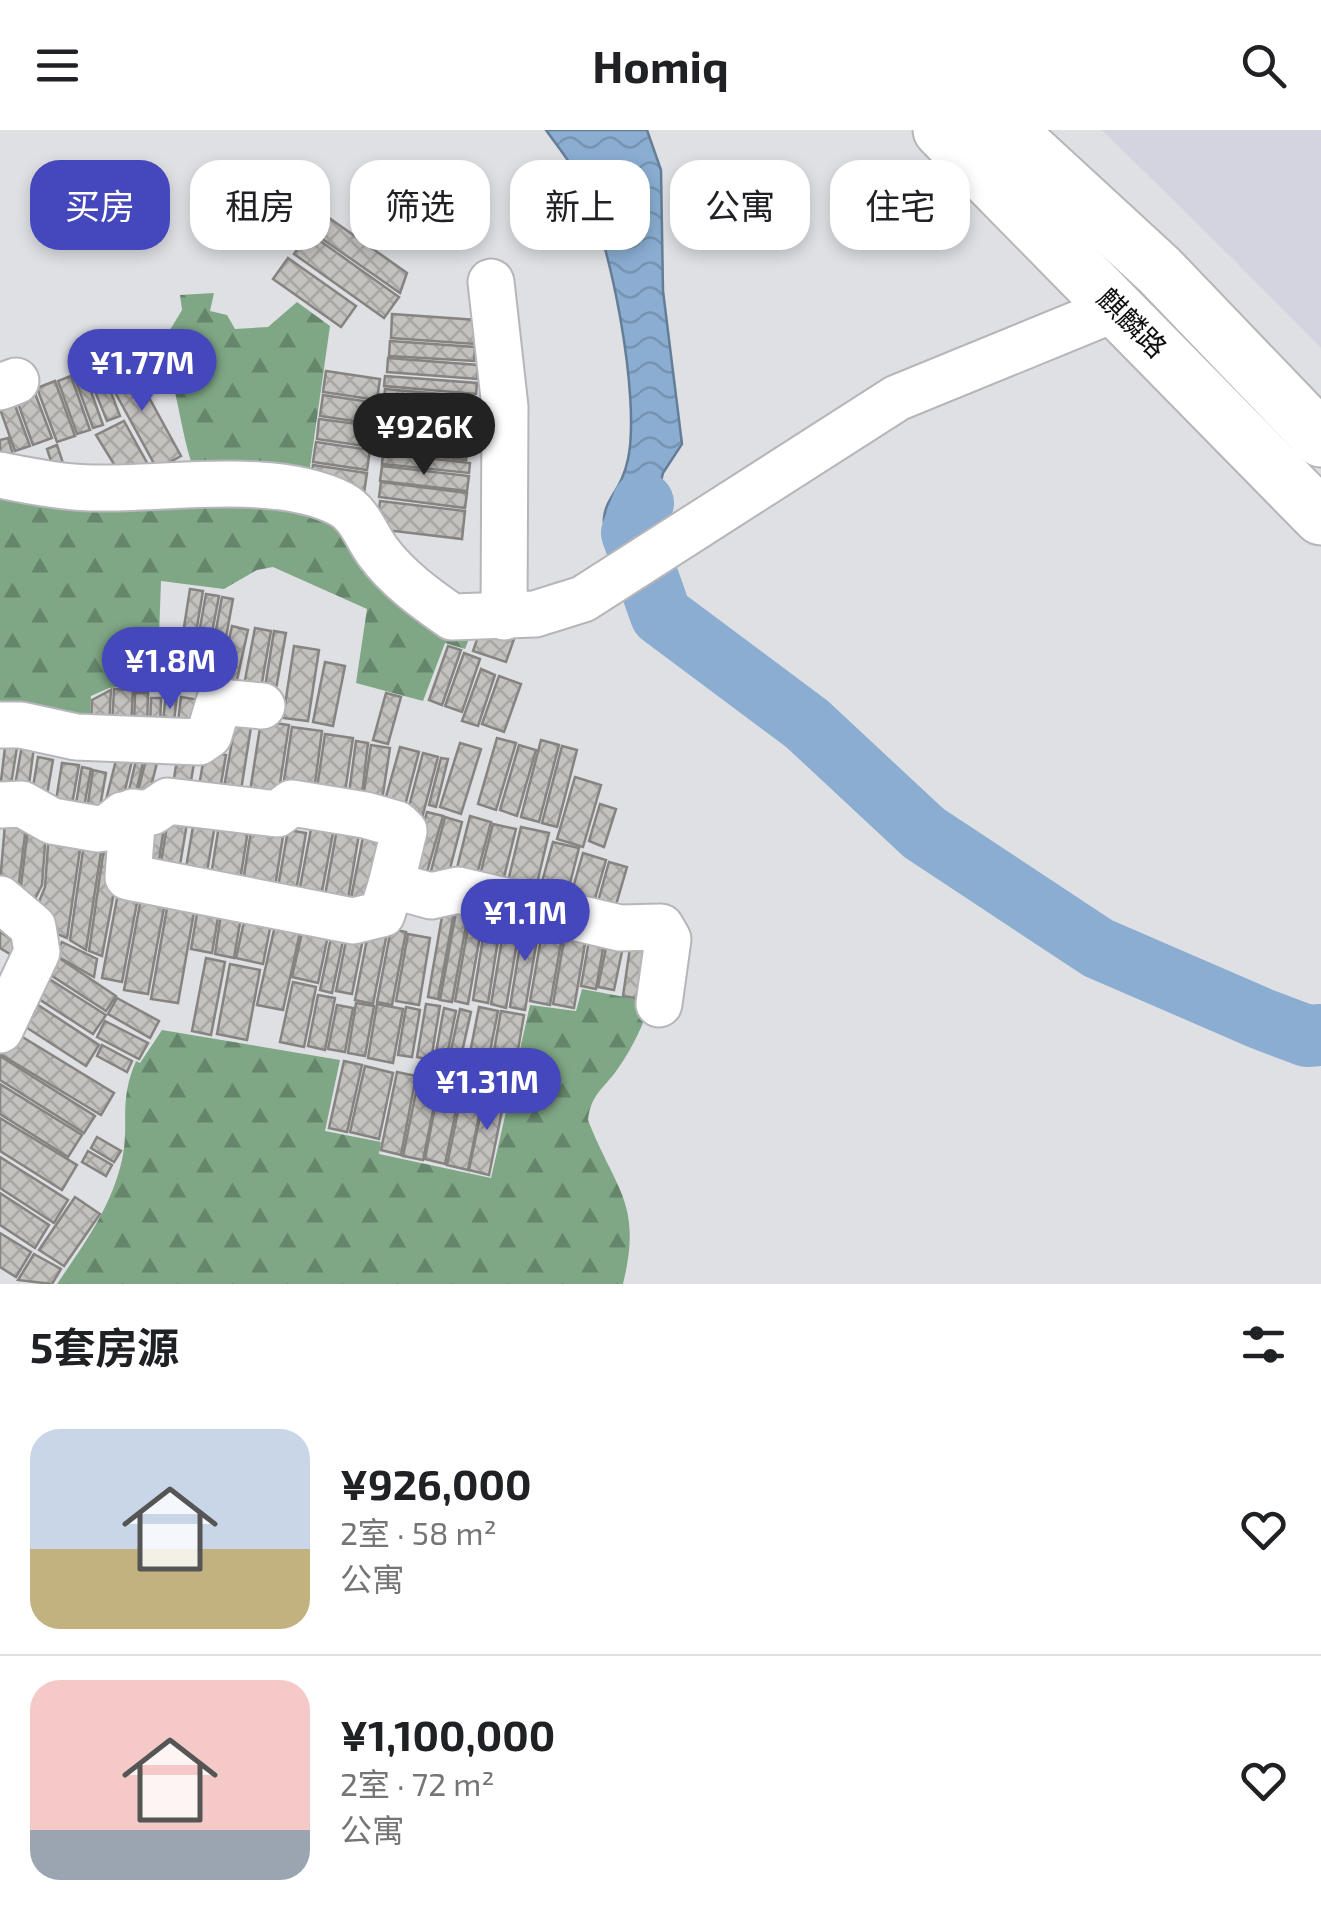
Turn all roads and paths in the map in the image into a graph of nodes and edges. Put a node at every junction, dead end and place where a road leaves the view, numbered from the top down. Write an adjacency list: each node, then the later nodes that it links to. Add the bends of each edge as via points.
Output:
1 (941, 130): 4 (main road, 麒麟路)
2 (1008, 130): 5 (main road, 麒麟路, via 1159,270)
3 (491, 282): 8 (street, via 505,407)
4 (1117, 308): 7 (main road, 麒麟路); 8 (street, via 896,398 583,600)
5 (1321, 439)
6 (0, 475): 8 (street, via 89,488 243,486 310,495 342,504 399,575 452,617)
7 (1321, 517)
8 (504, 616)
9 (262, 706): 10 (street, via 218,702 200,742 76,738)
10 (0, 725)
11 (0, 805): 12 (street, via 22,804 52,821 98,830)
12 (133, 812): 13 (street, via 152,812 168,801 278,814 292,802 383,820 404,831); 13 (street, via 128,877 353,920 382,914)
13 (391, 886): 15 (street, via 432,896 458,890 620,928 660,927 668,940)
14 (0, 899): 16 (street, via 32,927 37,952)
15 (659, 1004)
16 (0, 1030)

